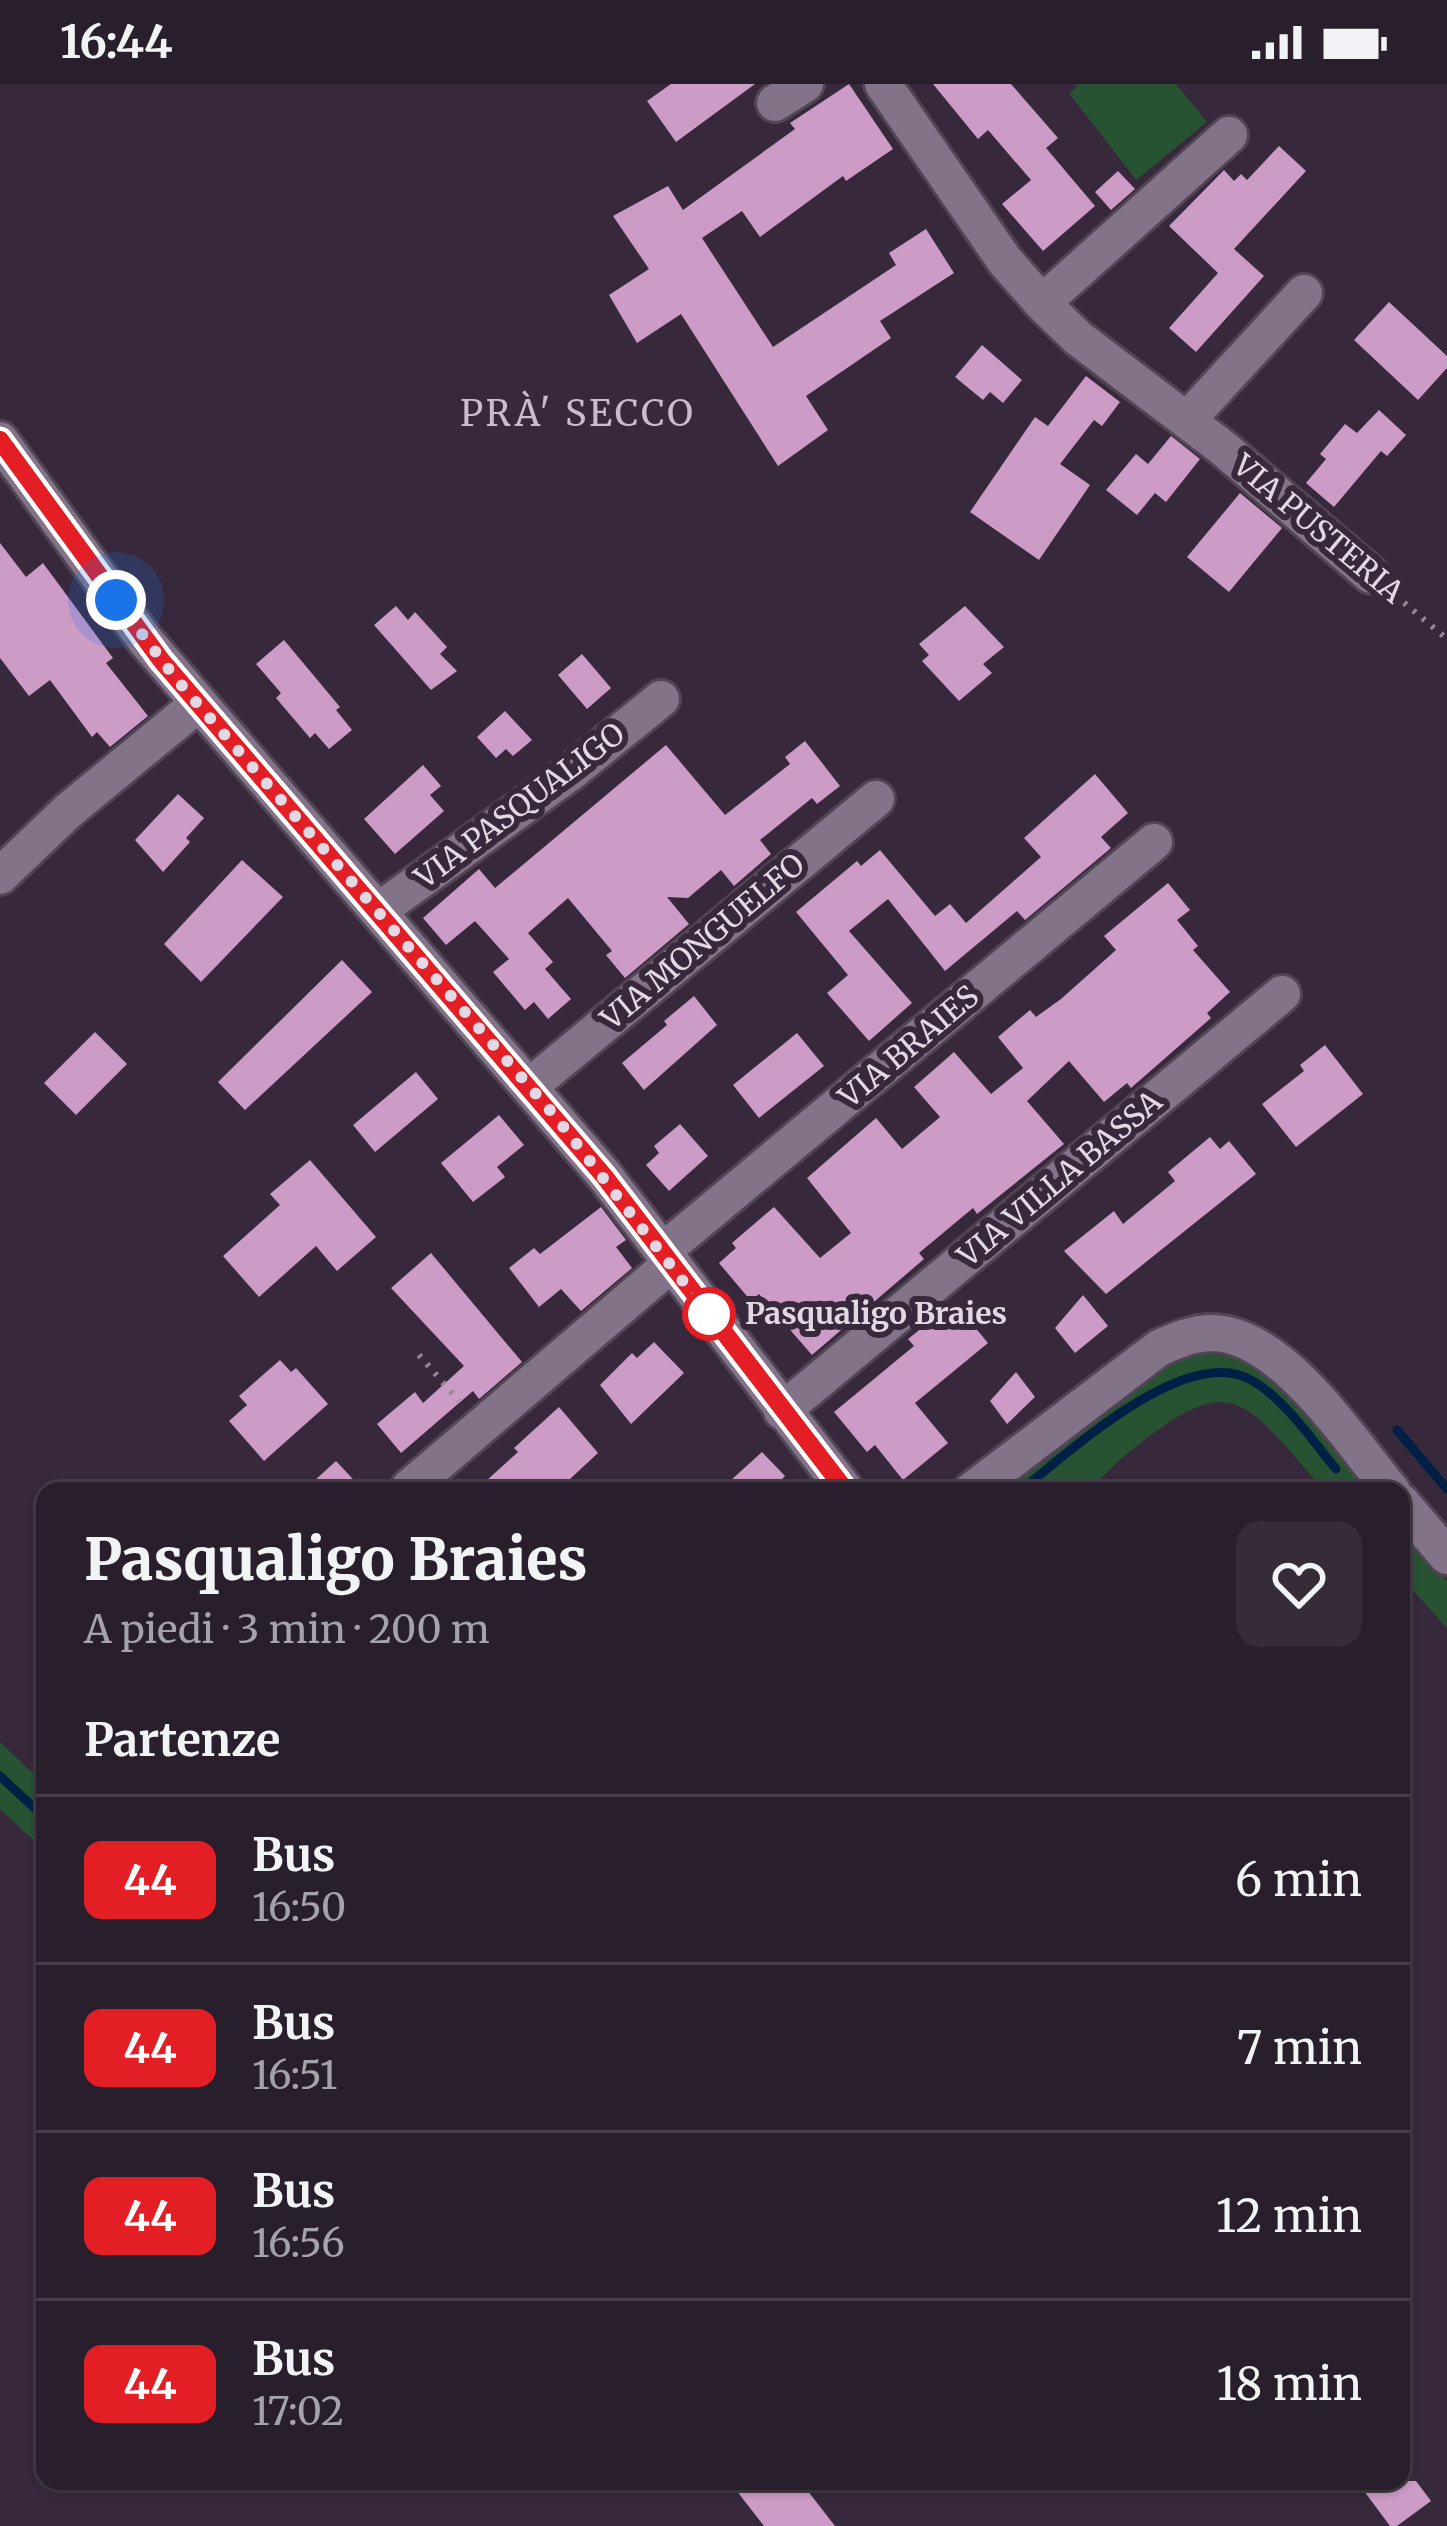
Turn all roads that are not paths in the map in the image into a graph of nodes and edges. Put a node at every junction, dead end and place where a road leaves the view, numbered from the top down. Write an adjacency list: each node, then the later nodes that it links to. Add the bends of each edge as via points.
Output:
1 (883, 84): 4 (street, VIA PUSTERIA)
2 (1229, 135): 4 (street)
3 (1304, 292): 5 (street)
4 (1042, 303): 5 (street, VIA PUSTERIA)
5 (1188, 419): 7 (street, VIA PUSTERIA)
6 (0, 440): 9 (street)
7 (1371, 575)
8 (661, 699): 13 (street, VIA PASQUALIGO)
9 (198, 704): 12 (street); 13 (street)
10 (876, 799): 15 (street, VIA MONGUELFO)
11 (1154, 842): 16 (street, VIA BRAIES)
12 (0, 876)
13 (378, 911): 15 (street)
14 (1282, 994): 17 (street, VIA VILLA BASSA)
15 (530, 1086): 16 (street)
16 (668, 1257): 17 (street); 18 (street, VIA BRAIES)
17 (782, 1411): 19 (street)
18 (416, 1482)
19 (825, 1482)
20 (983, 1482): 21 (street, via 1159,1348 1216,1333 1282,1364)
21 (1384, 1482)
22 (1410, 1513): 23 (street)
23 (1447, 1556)

